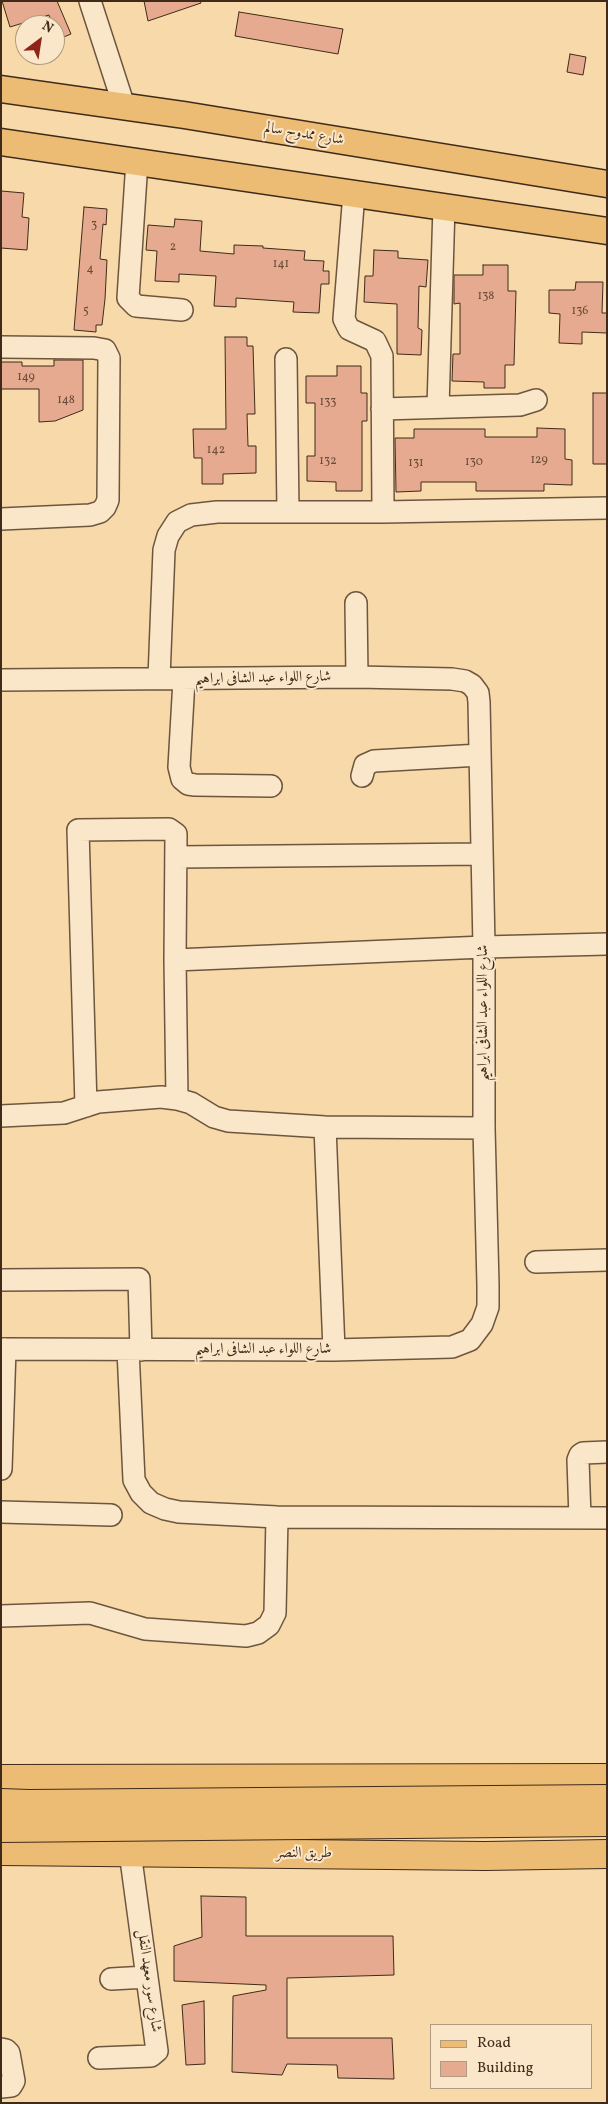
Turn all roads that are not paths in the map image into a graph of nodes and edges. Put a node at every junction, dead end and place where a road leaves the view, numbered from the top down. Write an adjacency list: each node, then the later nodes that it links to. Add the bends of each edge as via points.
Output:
1 (90, 1): 3 (street)
2 (1, 89): 3 (main road, شارع ممدوح سالم)
3 (124, 106): 6 (main road, شارع ممدوح سالم)
4 (1, 142): 5 (main road)
5 (137, 161): 7 (main road); 10 (street, via 128,298 136,306)
6 (607, 184)
7 (354, 193): 8 (main road); 15 (street, via 344,319 349,329 371,338 380,347)
8 (444, 206): 9 (main road); 14 (street)
9 (607, 231)
10 (182, 310)
11 (1, 347): 19 (street, via 94,348 105,350 109,358 108,500 105,507 90,515)
12 (286, 359): 17 (street)
13 (536, 400): 14 (street, via 520,405)
14 (438, 407): 15 (street)
15 (382, 409): 18 (street)
16 (607, 508): 18 (street)
17 (288, 512): 18 (street); 22 (street, via 217,512 191,515 177,522 164,550)
18 (384, 512)
19 (1, 519)
20 (356, 603): 21 (street)
21 (358, 677): 24 (street, شارع اللواء عبد الشافى ابراهيم); 25 (street, شارع اللواء عبد الشافى ابراهيم, via 466,681 478,694)
22 (159, 678): 23 (street, شارع اللواء عبد الشافى ابراهيم); 24 (street, شارع اللواء عبد الشافى ابراهيم)
23 (1, 680)
24 (184, 680): 27 (street, via 179,767 182,779 195,785)
25 (480, 755): 26 (street, via 374,761 365,765); 28 (street, شارع اللواء عبد الشافى ابراهيم)
26 (362, 776)
27 (271, 786)
28 (481, 854): 29 (street); 31 (street, شارع اللواء عبد الشافى ابراهيم)
29 (177, 857): 32 (street); 34 (street, via 177,836 172,830 78,830)
30 (607, 944): 31 (street)
31 (484, 947): 32 (street); 37 (street, شارع اللواء عبد الشافى ابراهيم)
32 (175, 960): 33 (street)
33 (177, 1099): 34 (street, via 112,1100); 36 (street, via 228,1121)
34 (86, 1106): 35 (street, via 64,1113)
35 (1, 1116)
36 (325, 1127): 37 (street); 43 (street)
37 (484, 1128): 43 (street, شارع اللواء عبد الشافى ابراهيم, via 488,1307 482,1324 470,1340 452,1347)
38 (607, 1260): 39 (street)
39 (536, 1262)
40 (1, 1280): 42 (street, via 138,1279)
41 (3, 1349): 42 (street, شارع اللواء عبد الشافى ابراهيم); 45 (street)
42 (135, 1350): 43 (street, شارع اللواء عبد الشافى ابراهيم); 48 (street, via 133,1465 134,1480 141,1493 164,1510)
43 (334, 1350)
44 (607, 1452): 49 (street, via 583,1453 578,1460)
45 (1, 1470)
46 (1, 1512): 47 (street)
47 (111, 1515)
48 (277, 1517): 49 (street); 51 (street, via 275,1613 269,1625 258,1633 246,1636 145,1629 90,1613)
49 (580, 1518): 50 (street)
50 (607, 1518)
51 (1, 1616)
52 (607, 1778): 53 (highway)
53 (383, 1779): 55 (highway); 63 (highway, via 360,1793 354,1805 353,1819 356,1832 364,1843 375,1851)
54 (1, 1780): 55 (highway)
55 (156, 1780): 62 (highway, via 176,1797 181,1822 174,1839)
56 (607, 1799): 57 (highway, bridge)
57 (1, 1802)
58 (607, 1822): 59 (highway, bridge)
59 (1, 1828)
60 (1, 1850): 61 (highway, طريق النصر)
61 (130, 1852): 62 (highway, طريق النصر); 65 (street, شارع سور معهد النقل)
62 (160, 1852): 63 (highway, طريق النصر)
63 (388, 1854): 64 (highway, طريق النصر)
64 (607, 1854)
65 (147, 1977): 66 (street); 68 (street, شارع سور معهد النقل, via 157,2051 151,2056)
66 (111, 1979)
67 (1, 2049): 69 (street, via 9,2053 14,2081 11,2086)
68 (99, 2058)
69 (1, 2087)

